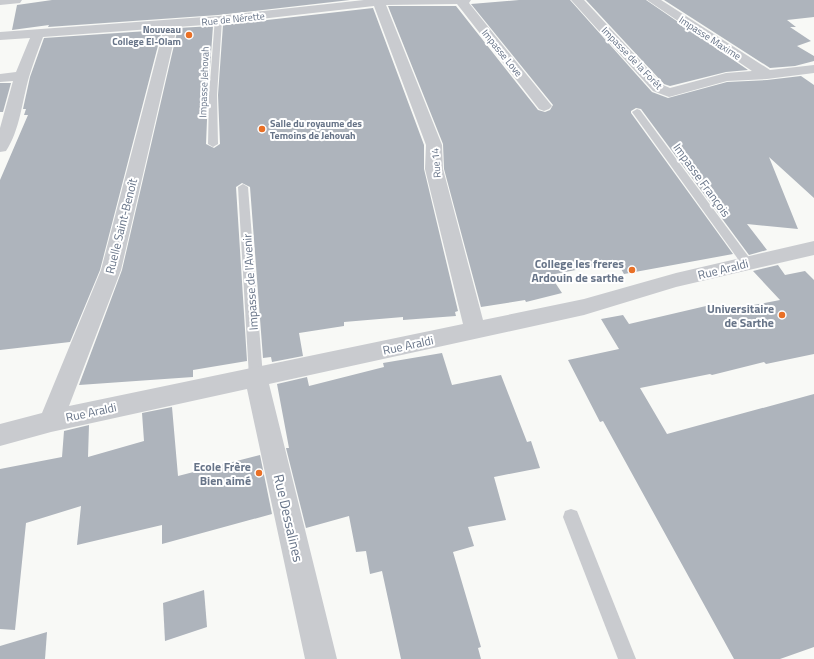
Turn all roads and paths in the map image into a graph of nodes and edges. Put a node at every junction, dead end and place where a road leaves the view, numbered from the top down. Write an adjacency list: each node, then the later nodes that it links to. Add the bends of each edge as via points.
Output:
1 (16, 0): 6 (street)
2 (460, 0): 3 (street, Rue de Nérette); 7 (street, Rue de Nérette); 16 (street, Impasse Love)
3 (466, 0)
4 (577, 0): 13 (street, Impasse de la Forêt, via 658,88 665,92 726,77)
5 (653, 0): 13 (street, Impasse Maxime)
6 (0, 1)
7 (379, 2): 8 (street, Rue de Nérette); 24 (street, Rue 14, via 434,145 434,169)
8 (218, 20): 9 (street, Rue de Nérette); 19 (lane, Impasse Jehovah)
9 (171, 24): 10 (street, Rue de Nérette); 26 (street, Ruelle Saint-Benoît, via 111,270)
10 (38, 33): 11 (street, Rue de Nérette); 14 (street)
11 (0, 36)
12 (814, 69): 13 (street, Impasse de la Forêt)
13 (767, 75)
14 (22, 76): 15 (street); 18 (street)
15 (0, 78)
16 (544, 106)
17 (636, 112): 23 (lane, Impasse François)
18 (4, 126): 20 (street)
19 (213, 144)
20 (0, 147)
21 (243, 187): 25 (lane, Impasse de l'Avenir)
22 (814, 248): 23 (street, Rue Araldi)
23 (747, 263): 24 (street, Rue Araldi, via 676,280 584,307)
24 (475, 330): 25 (street, Rue Araldi)
25 (256, 377): 26 (street, Rue Araldi); 29 (street, Rue Dessalines)
26 (51, 421): 27 (street, Rue Araldi)
27 (0, 435)
28 (571, 517): 30 (lane)
29 (321, 659)
30 (627, 659)

